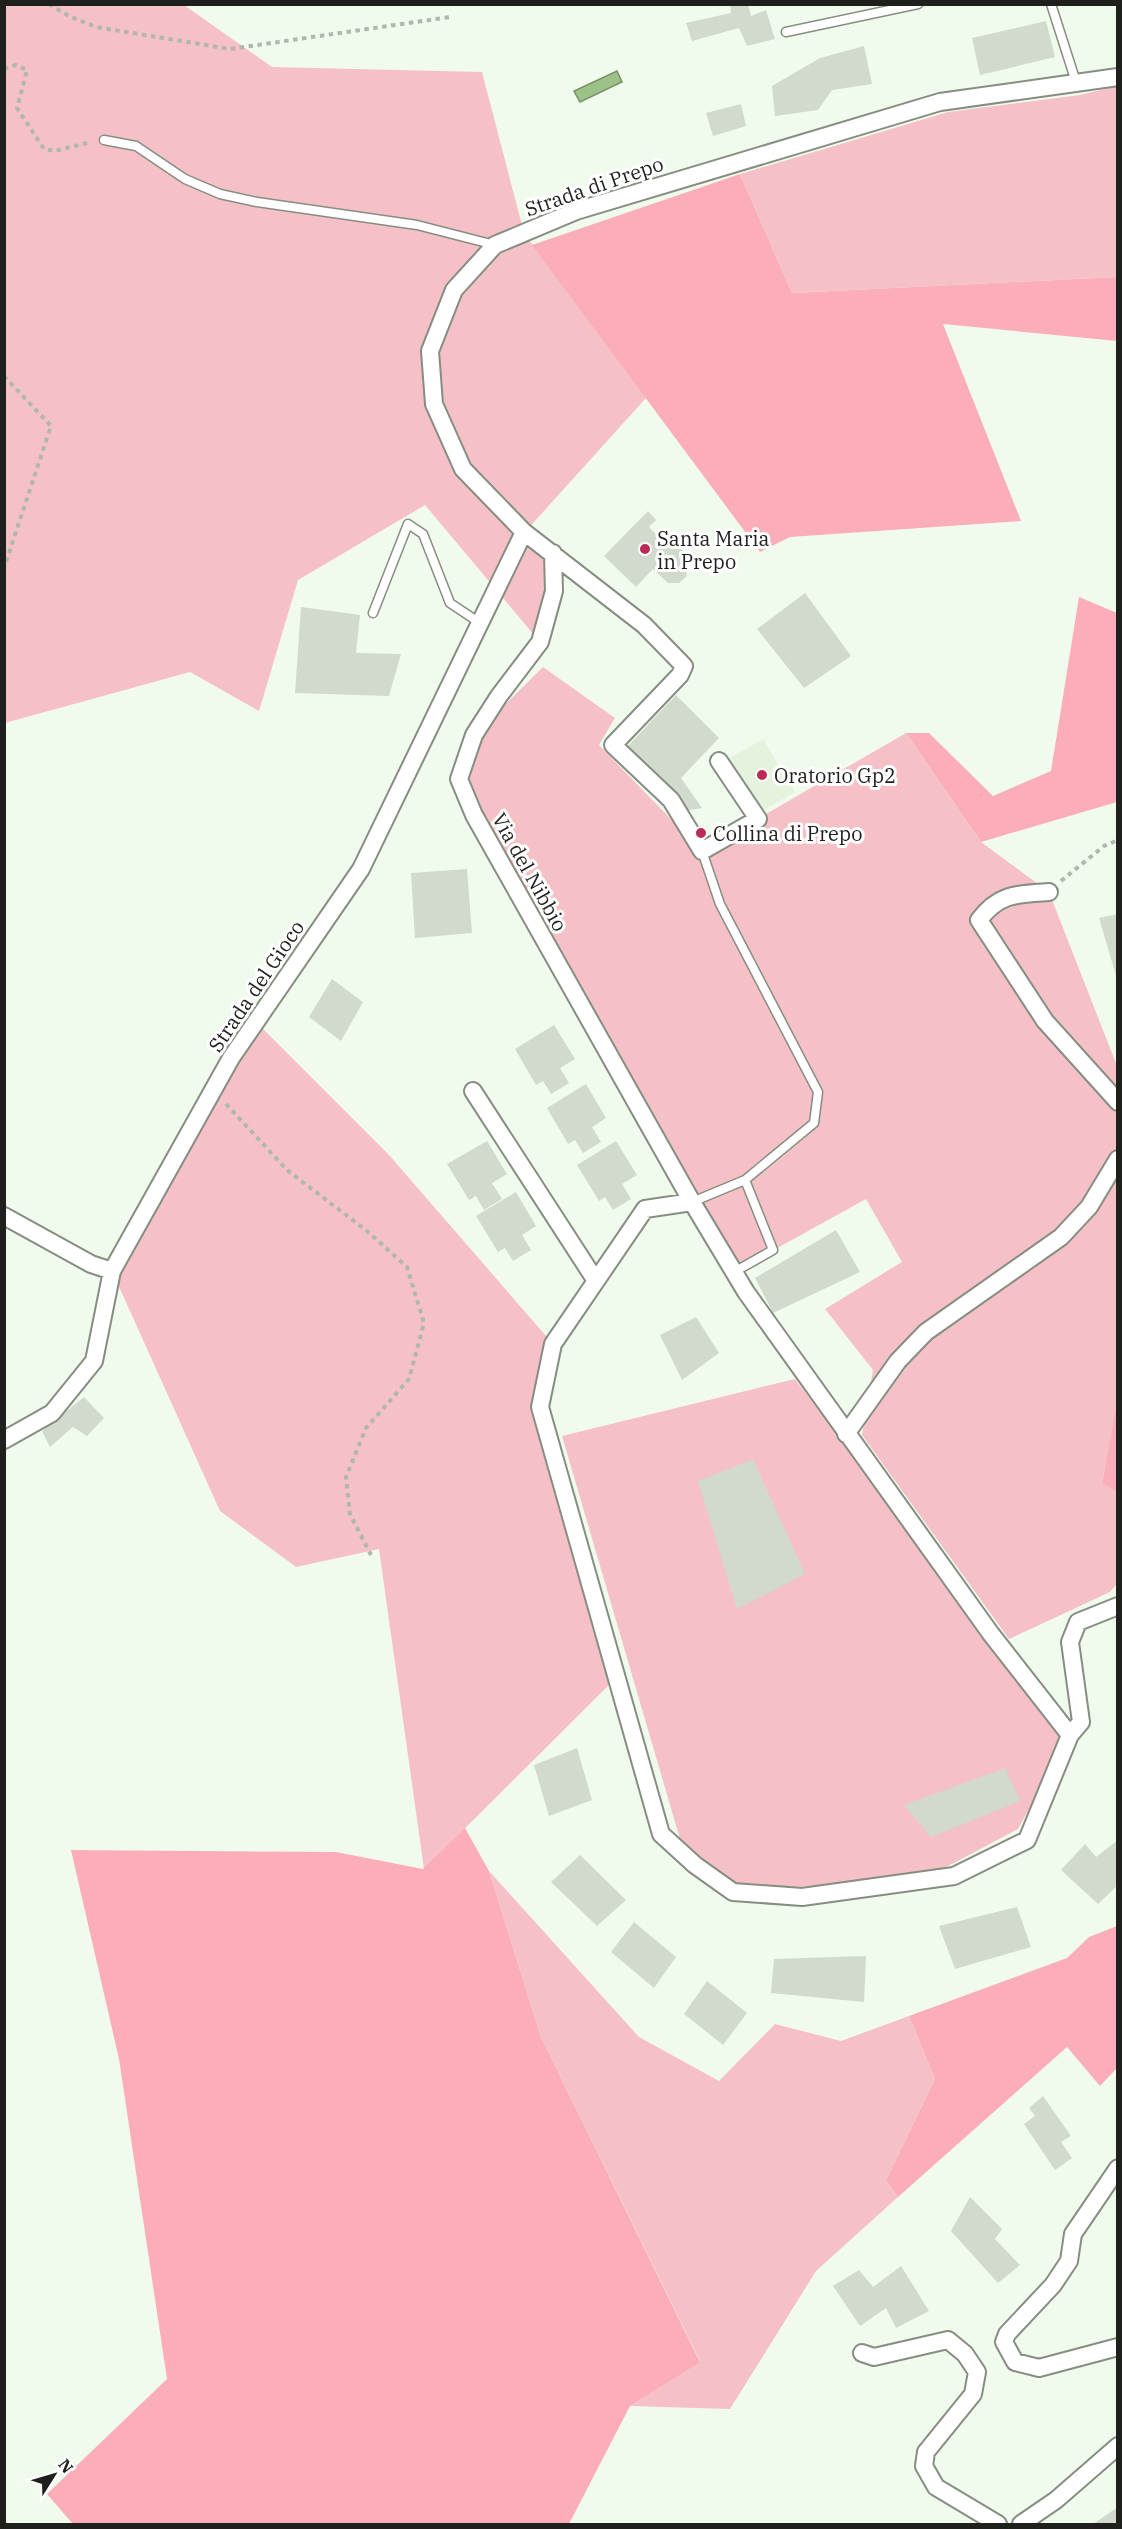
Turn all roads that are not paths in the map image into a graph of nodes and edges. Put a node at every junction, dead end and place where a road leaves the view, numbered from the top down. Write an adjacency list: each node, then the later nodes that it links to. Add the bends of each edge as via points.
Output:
1 (918, 4): 3 (lane)
2 (1051, 4): 5 (lane)
3 (786, 32)
4 (1118, 76): 5 (street, Strada di Prepo)
5 (1076, 82): 7 (street, Strada di Prepo, via 940,102 576,211)
6 (104, 140): 7 (lane, via 136,146 185,179 220,194 417,225)
7 (495, 245): 8 (street, Strada di Prepo, via 454,290 430,351 434,404 463,469)
8 (524, 532): 9 (street, Strada di Prepo); 11 (street, Strada del Gioco)
9 (553, 553): 13 (street, Strada di Prepo, via 644,625 684,666 680,675 613,745 671,800); 19 (street, Via del Nibbio, via 554,591 540,642 474,735 459,779 474,815)
10 (373, 613): 11 (lane, via 408,524 423,534 450,603)
11 (480, 622): 21 (street, Strada del Gioco, via 361,869 231,1058)
12 (719, 761): 13 (street, via 758,819)
13 (702, 851): 18 (lane, via 720,904 818,1092 814,1123)
14 (1049, 891): 16 (street, via 1010,895 989,906 979,920 1045,1021)
15 (472, 1091): 23 (street)
16 (1118, 1102)
17 (1118, 1159): 24 (street, via 1089,1207 1061,1236 926,1332 898,1361)
18 (745, 1180): 19 (lane); 22 (lane, via 773,1250)
19 (692, 1202): 22 (street, Via del Nibbio); 23 (street, via 645,1209)
20 (4, 1216): 21 (street, via 91,1264)
21 (112, 1270): 25 (street, Strada del Gioco, via 94,1361 52,1413)
22 (734, 1272): 24 (street, Via del Nibbio)
23 (596, 1281): 27 (street, via 553,1344 540,1407 661,1834 733,1892 802,1897 954,1876 1027,1840)
24 (846, 1434): 27 (street, Via del Nibbio, via 991,1634)
25 (4, 1440)
26 (1118, 1606): 27 (street, via 1078,1623 1070,1642 1081,1722)
27 (1070, 1735)
28 (1118, 2168): 29 (street, via 1073,2234 1069,2261 1053,2285 1006,2334 1004,2342 1016,2362 1039,2368)
29 (1118, 2347)
30 (862, 2353): 32 (street, via 874,2357 948,2340 965,2354 977,2372 973,2394 926,2452 924,2466 936,2487)
31 (1118, 2446): 33 (street, via 1056,2500)
32 (998, 2524)
33 (1021, 2524)

